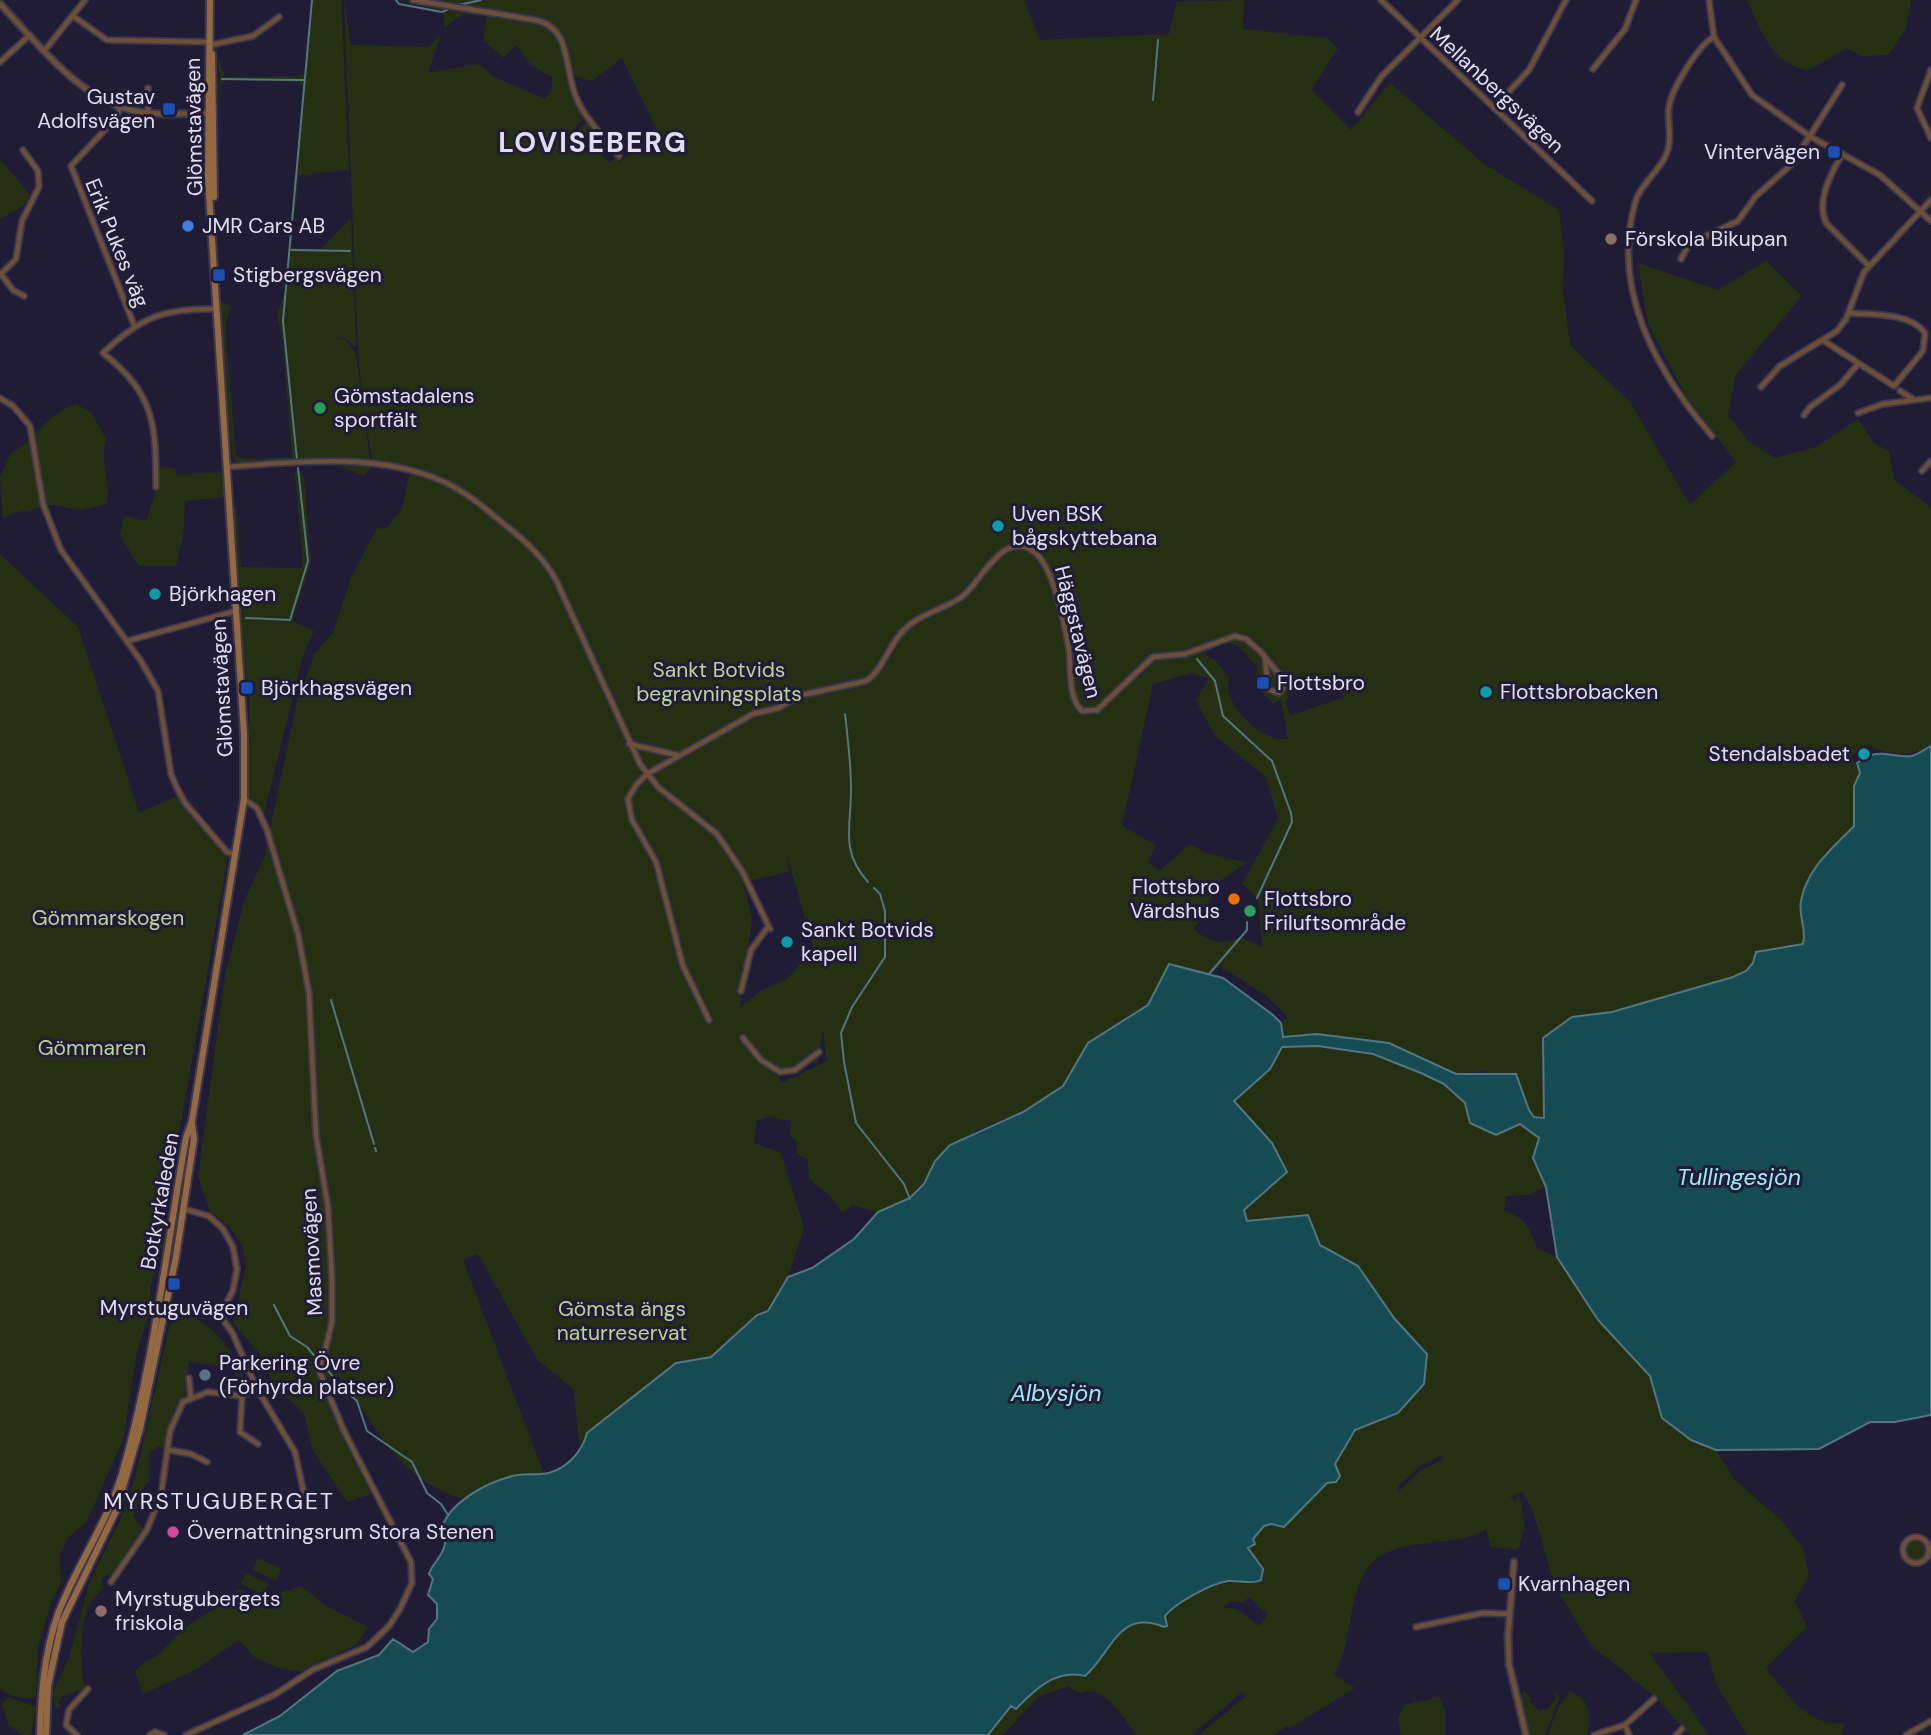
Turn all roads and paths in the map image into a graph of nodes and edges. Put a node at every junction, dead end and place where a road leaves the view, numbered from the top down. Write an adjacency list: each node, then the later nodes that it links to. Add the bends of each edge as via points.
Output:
1 (85, 0): 10 (street)
2 (210, 0): 15 (main road, Glömstavägen)
3 (413, 0): 31 (street, via 554,27 576,98)
4 (1381, 0): 14 (street, Mellanbergsvägen)
5 (1458, 0): 14 (street)
6 (1566, 0): 23 (street, via 1529,70)
7 (1636, 0): 18 (street, via 1625,29)
8 (1709, 0): 13 (street)
9 (0, 4): 12 (street)
10 (73, 16): 15 (street, via 107,40); 16 (street)
11 (279, 17): 15 (street, via 253,36)
12 (30, 35): 16 (street); 17 (street)
13 (1714, 37): 27 (street, via 1752,95); 52 (street, via 1703,44 1672,96 1668,148 1635,203 1627,270 1637,314 1656,356)
14 (1419, 39): 23 (street, Mellanbergsvägen); 26 (street, via 1381,77)
15 (210, 43): 25 (main road, Glömstavägen)
16 (45, 50): 22 (street, via 87,90)
17 (0, 62)
18 (1593, 69)
19 (1931, 70): 28 (street, via 1917,108)
20 (1842, 85): 27 (street)
21 (148, 88): 24 (street)
22 (120, 107): 24 (street); 42 (street, Erik Pukes väg, via 117,117 71,166)
23 (1494, 108): 33 (street, Mellanbergsvägen)
24 (148, 113): 25 (street)
25 (211, 113): 40 (main road, Glömstavägen)
26 (1358, 113)
27 (1811, 137): 30 (street); 36 (street, via 1741,218 1689,244)
28 (1931, 138)
29 (23, 150): 38 (street, via 37,168 39,187 23,218 16,259)
30 (1842, 154): 34 (street, via 1880,175); 37 (street, via 1827,184 1822,215)
31 (619, 156)
32 (1931, 200): 34 (street)
33 (1592, 201)
34 (1920, 211): 35 (street); 37 (street)
35 (1931, 221)
36 (1681, 259)
37 (1868, 265): 41 (street)
38 (0, 274): 39 (street)
39 (24, 296)
40 (215, 309): 42 (street, via 177,310); 54 (main road, Glömstavägen)
41 (1849, 313): 43 (street); 44 (street, via 1895,317 1923,331 1924,349 1894,387)
42 (134, 325): 56 (street, via 103,353 128,376 149,408 155,430)
43 (1824, 341): 44 (street); 45 (street, via 1780,366)
44 (1857, 363): 51 (street, via 1840,385)
45 (1761, 387)
46 (1900, 391): 49 (street)
47 (0, 398): 58 (street, via 17,409 30,426 43,504 61,550)
48 (1931, 398): 49 (street)
49 (1914, 400): 50 (street)
50 (1858, 413)
51 (1804, 415)
52 (1712, 436)
53 (1931, 461): 55 (street)
54 (226, 467): 57 (main road, Glömstavägen); 60 (street, via 365,462 432,478 468,496 525,542 552,572)
55 (1923, 471)
56 (156, 487)
57 (236, 611): 58 (street); 63 (main road, Glömstavägen)
58 (127, 640): 64 (street, via 158,691 177,789 224,849)
59 (1265, 658): 59 (street, via 1268,689 1279,693 1282,682); 61 (street, Häggstavägen, via 1246,639 1235,636 1185,654 1153,657 1097,710 1078,708 1050,574 1040,555 1016,546 994,559 963,596 908,626 866,681 802,695 778,708 753,713)
60 (629, 744): 61 (street); 62 (street)
61 (678, 755): 62 (street, Häggstavägen)
62 (647, 774): 65 (street, via 717,834 742,871 769,928 751,950); 66 (street, via 628,799 632,820 656,862 683,966)
63 (244, 799): 64 (main road, Glömstavägen); 96 (street, Masmovägen, via 257,808 264,822 298,934 309,993 316,1135 328,1207 332,1279 332,1321 320,1373 414,1574 394,1620 362,1650 314,1669 274,1695)
64 (235, 854): 69 (main road, Glömstavägen)
65 (741, 991)
66 (709, 1020)
67 (743, 1038): 68 (street, via 761,1060 780,1072 795,1070)
68 (819, 1052)
69 (192, 1121): 70 (main road, Botkyrkaleden); 71 (main road, Botkyrkaleden, via 194,1139)
70 (181, 1164): 71 (main road, via 178,1200); 72 (main road, Botkyrkaleden)
71 (184, 1209): 72 (main road); 74 (street, via 209,1216 233,1247 237,1269 223,1310 224,1321); 92 (main road, Botkyrkaleden, via 158,1347 124,1488 72,1596 57,1640 48,1686)
72 (173, 1219): 91 (main road, Botkyrkaleden, via 159,1310 127,1452 107,1514 56,1621 43,1679)
73 (189, 1378): 76 (street)
74 (256, 1387): 75 (street); 80 (street, via 295,1452)
75 (242, 1396): 76 (street, via 208,1392); 77 (street, via 240,1432)
76 (191, 1399): 78 (street, via 183,1402 170,1432)
77 (258, 1444)
78 (169, 1450): 79 (street); 83 (street, via 161,1495 147,1530)
79 (207, 1462)
80 (306, 1503)
81 (1923, 1561): 81 (street, via 1927,1543 1919,1537 1909,1539 1903,1547 1905,1557)
82 (1514, 1562): 84 (street)
83 (111, 1582)
84 (1509, 1615): 85 (street, via 1483,1613); 97 (street, via 1509,1664)
85 (1416, 1627)
86 (88, 1689): 93 (street, via 69,1710 66,1725)
87 (1654, 1699): 89 (street)
88 (1931, 1721): 101 (street)
89 (1625, 1725): 98 (street); 99 (street)
90 (1682, 1729): 100 (street)
91 (40, 1735)
92 (46, 1735)
93 (77, 1735)
94 (150, 1735): 95 (street)
95 (164, 1735)
96 (186, 1735)
97 (1525, 1735)
98 (1594, 1735)
99 (1629, 1735)
100 (1676, 1735)
101 (1906, 1735)

